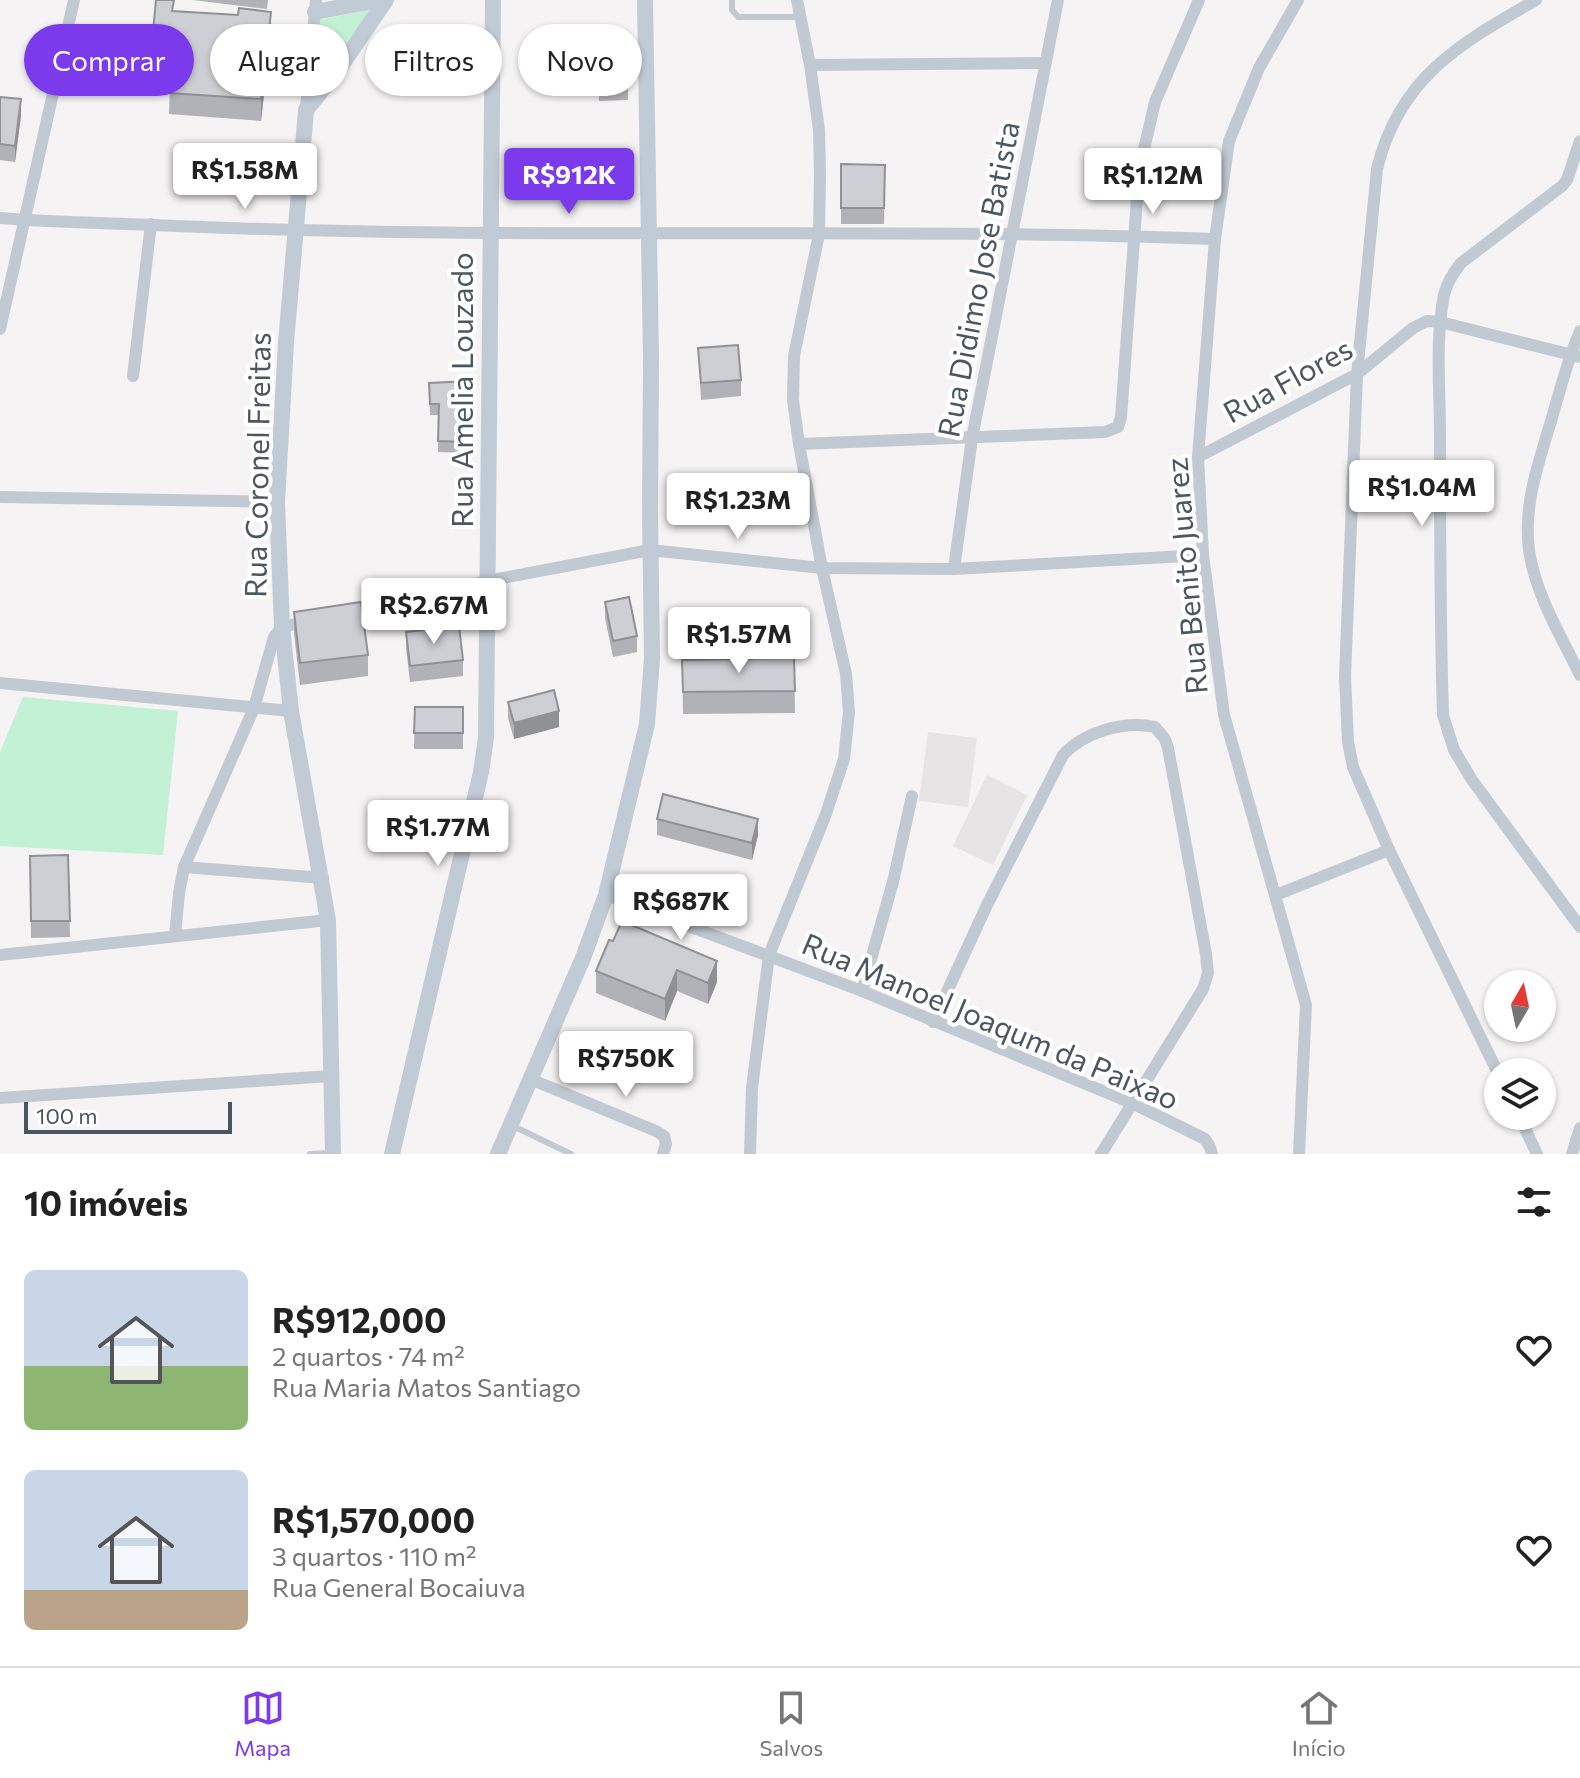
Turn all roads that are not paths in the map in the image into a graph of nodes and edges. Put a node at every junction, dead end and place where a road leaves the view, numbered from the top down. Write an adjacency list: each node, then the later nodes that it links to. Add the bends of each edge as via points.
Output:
1 (74, 0): 19 (street)
2 (379, 0): 12 (main road)
3 (386, 0): 16 (main road)
4 (493, 0): 22 (main road, Rua Amelia Louzado)
5 (645, 0): 23 (main road)
6 (732, 0): 13 (lane, via 738,17)
7 (797, 0): 13 (street)
8 (1058, 0): 14 (street, Rua Didimo Jose Batista)
9 (1199, 0): 26 (street, via 1155,102 1139,171)
10 (1298, 0): 27 (street, Rua Benito Juarez, via 1259,68 1229,141)
11 (1536, 0): 32 (street, via 1439,62 1411,93 1387,134 1377,169)
12 (315, 6): 16 (street, Rua Coronel Freitas)
13 (801, 17): 15 (street)
14 (1045, 63): 15 (street); 25 (street, Rua Didimo Jose Batista)
15 (810, 65): 24 (street, via 819,130)
16 (306, 110): 21 (main road, Rua Coronel Freitas)
17 (1580, 141): 28 (street, via 1562,186 1450,277)
18 (0, 218): 19 (street)
19 (24, 220): 20 (street); 29 (street)
20 (151, 224): 21 (street); 33 (street)
21 (294, 231): 22 (street); 38 (main road, Rua Coronel Freitas)
22 (489, 234): 23 (street); 43 (main road, Rua Amelia Louzado)
23 (648, 234): 24 (street); 39 (main road)
24 (819, 234): 25 (street); 35 (street, via 794,356)
25 (1013, 234): 26 (street); 34 (street, Rua Didimo Jose Batista)
26 (1133, 236): 27 (street); 34 (street, via 1118,427 1105,432)
27 (1215, 239): 36 (street, Rua Benito Juarez)
28 (1440, 322): 31 (street); 32 (street, Rua Flores, via 1413,328); 56 (street, via 1446,732 1472,780)
29 (0, 329)
30 (1580, 331): 31 (street)
31 (1575, 356): 45 (street, via 1537,470 1529,510 1529,551 1541,592)
32 (1357, 374): 36 (street, Rua Flores); 50 (street, via 1345,677 1348,742 1353,767)
33 (133, 376)
34 (972, 438): 35 (street); 42 (street, Rua Didimo Jose Batista)
35 (799, 444): 41 (street)
36 (1198, 457): 40 (street, Rua Benito Juarez)
37 (0, 497): 38 (street)
38 (277, 502): 44 (main road, Rua Coronel Freitas)
39 (650, 550): 41 (street); 43 (street); 53 (main road, via 647,724)
40 (1203, 555): 42 (street); 54 (street, Rua Benito Juarez, via 1224,715)
41 (822, 568): 42 (street); 59 (street, via 846,674 844,759)
42 (954, 569)
43 (487, 581): 44 (street); 72 (main road, Rua Amelia Louzado, via 481,772)
44 (282, 627): 47 (street, via 274,637); 48 (main road, Rua Coronel Freitas)
45 (1580, 675)
46 (0, 683): 47 (street)
47 (254, 708): 48 (street); 51 (street)
48 (291, 711): 52 (main road, Rua Coronel Freitas)
49 (912, 796): 60 (street)
50 (1389, 850): 54 (street); 62 (street)
51 (184, 867): 52 (street); 57 (street)
52 (323, 878): 55 (main road, Rua Coronel Freitas)
53 (606, 895): 59 (street, Rua Manoel Joaqum da Paixao); 64 (main road)
54 (1276, 895): 79 (street, Rua Benito Juarez, via 1306,1005)
55 (328, 920): 57 (street); 63 (main road, Rua Coronel Freitas)
56 (1580, 927)
57 (175, 936): 58 (street)
58 (0, 955)
59 (769, 955): 60 (street, Rua Manoel Joaqum da Paixao); 76 (street, via 752,1088)
60 (862, 991): 61 (street, Rua Manoel Joaqum da Paixao)
61 (933, 1022): 66 (street, Rua Manoel Joaqum da Paixao); 66 (street, via 1063,755 1091,735 1132,725 1155,727 1168,748 1208,973)
62 (1491, 1058)
63 (331, 1076): 65 (street); 71 (main road, Rua Coronel Freitas)
64 (530, 1079): 67 (main road); 75 (street, via 656,1131 664,1136)
65 (0, 1098)
66 (1134, 1104): 77 (street); 78 (street, Rua Manoel Joaqum da Paixao, via 1205,1139)
67 (511, 1125): 73 (main road); 74 (lane)
68 (1580, 1128): 81 (street)
69 (1526, 1130): 80 (street)
70 (310, 1154): 71 (lane)
71 (333, 1154)
72 (392, 1154)
73 (498, 1154)
74 (571, 1154)
75 (663, 1154)
76 (750, 1154)
77 (1101, 1154)
78 (1212, 1154)
79 (1299, 1154)
80 (1537, 1154)
81 (1572, 1154)

